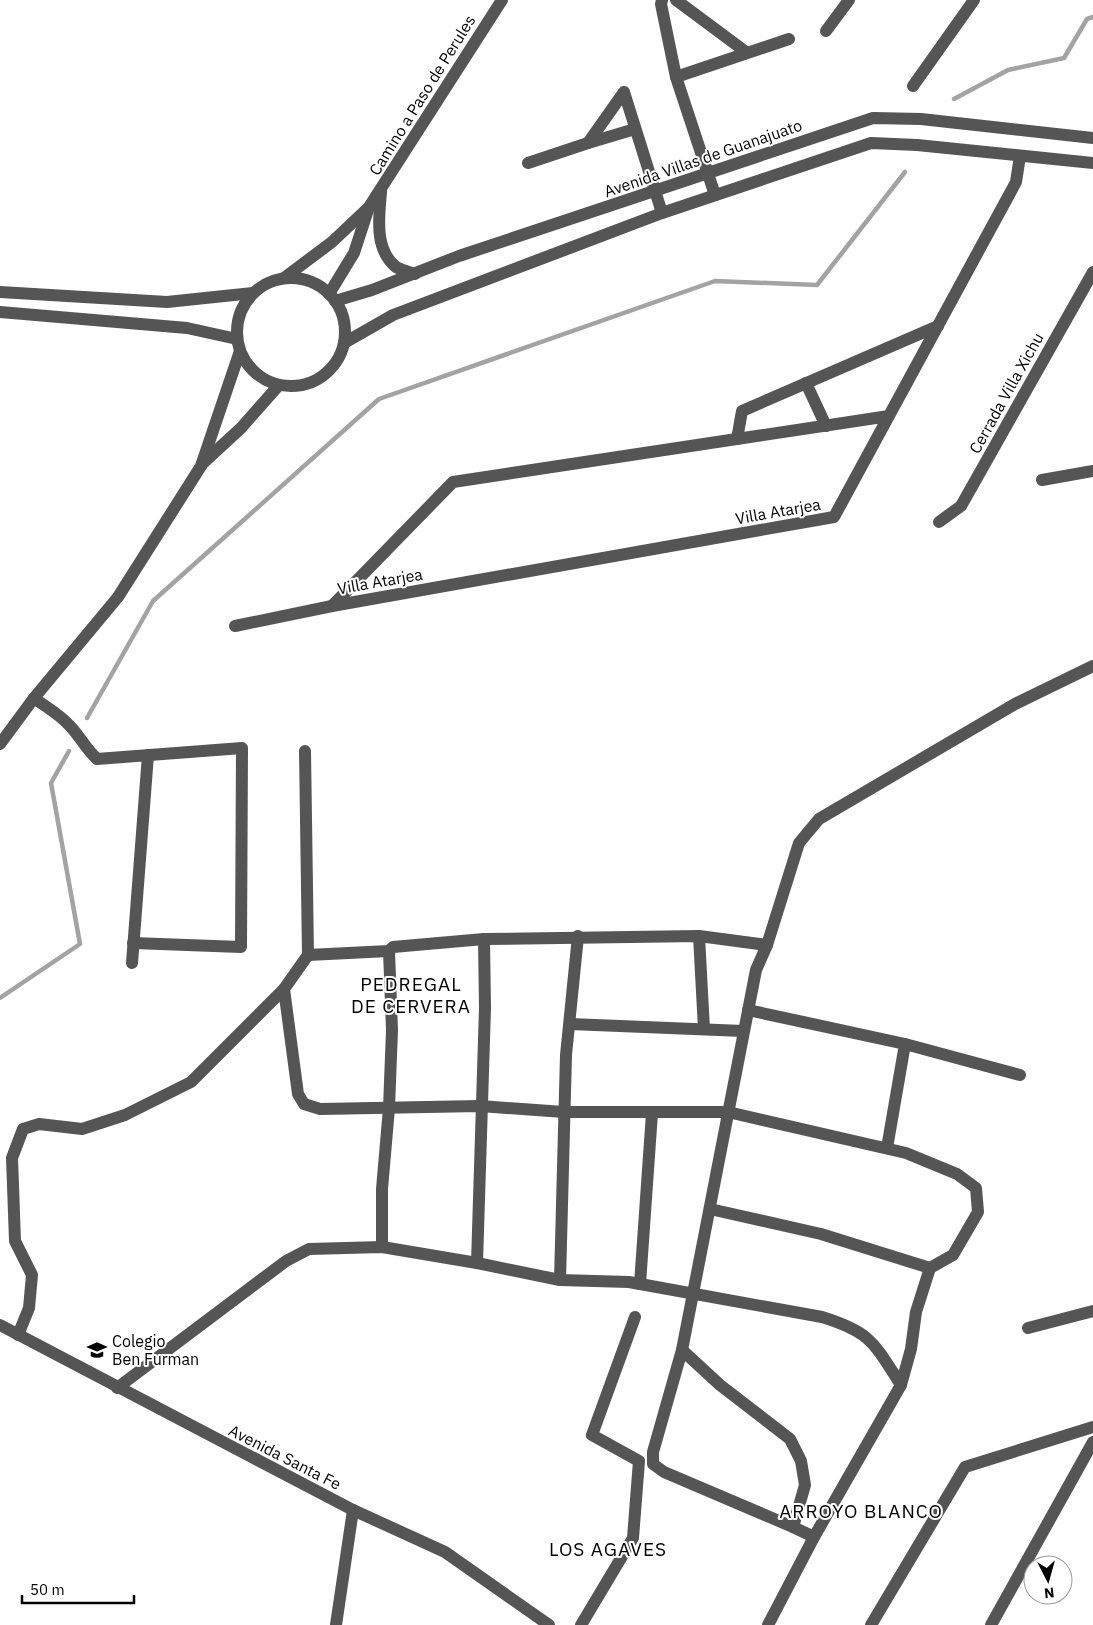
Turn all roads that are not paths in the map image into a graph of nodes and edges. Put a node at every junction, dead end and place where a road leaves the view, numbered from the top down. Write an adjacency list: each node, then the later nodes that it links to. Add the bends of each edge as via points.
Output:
1 (502, 0): 18 (street, Camino a Paso de Perules)
2 (662, 0): 9 (street)
3 (676, 0): 8 (street)
4 (849, 0): 6 (street)
5 (974, 0): 10 (street)
6 (826, 31)
7 (789, 39): 8 (street)
8 (746, 52): 9 (street)
9 (676, 77): 17 (street)
10 (913, 86)
11 (635, 129): 13 (street); 13 (street, via 624,92); 19 (street)
12 (1093, 138): 17 (street, Avenida Villas de Guanajuato, via 873,118)
13 (588, 143): 15 (street)
14 (1020, 156): 16 (street); 20 (street, via 916,145 871,144); 30 (street, Villa Atarjea, via 1016,182)
15 (528, 163)
16 (1093, 163)
17 (708, 174): 19 (street, Avenida Villas de Guanajuato); 20 (street)
18 (381, 191): 21 (street, Camino a Paso de Perules); 24 (street, via 378,223 382,249 397,267)
19 (654, 192): 22 (street); 24 (street, Avenida Villas de Guanajuato, via 459,256)
20 (715, 195): 22 (street)
21 (369, 208): 25 (street, Camino a Paso de Perules, via 332,242); 28 (street, Camino a Paso de Perules, via 354,253)
22 (662, 213): 31 (street, via 393,315)
23 (1093, 272): 41 (street, Cerrada Villa Xichu, via 961,506)
24 (415, 274): 28 (street, Avenida Villas de Guanajuato, via 372,290)
25 (284, 278): 27 (street, via 267,283); 28 (street, via 308,281)
26 (0, 292): 27 (street, via 167,302)
27 (253, 293): 32 (street, via 243,306 238,322)
28 (332, 297): 31 (street, via 342,314)
29 (0, 312): 32 (street, via 187,328)
30 (938, 326): 33 (street); 35 (street, Villa Atarjea)
31 (344, 343): 34 (street, via 327,372 297,385)
32 (239, 345): 34 (street, via 252,368); 38 (street)
33 (806, 383): 36 (street); 37 (street, via 742,411)
34 (280, 385): 38 (street)
35 (889, 416): 36 (street, Villa Atarjea); 42 (street, Villa Atarjea, via 834,518)
36 (826, 426): 37 (street, Villa Atarjea)
37 (736, 439): 42 (street, Villa Atarjea, via 452,482)
38 (200, 466): 45 (street, via 118,597)
39 (1093, 471): 40 (street)
40 (1042, 480)
41 (939, 522)
42 (332, 606): 43 (street)
43 (235, 626)
44 (1093, 666): 53 (street, via 1015,704 819,819 799,843)
45 (34, 698): 46 (street); 48 (street, via 66,722 84,748 97,759)
46 (0, 744)
47 (305, 752): 55 (street)
48 (148, 755): 52 (street); 52 (street, via 242,748 241,947)
49 (578, 936): 50 (street); 51 (street); 59 (street)
50 (699, 936): 53 (street); 60 (street)
51 (484, 939): 54 (street, via 394,946); 64 (street, via 485,1008)
52 (133, 943): 56 (street)
53 (767, 945): 58 (street, via 756,970)
54 (389, 951): 55 (street); 65 (street)
55 (308, 956): 57 (street)
56 (132, 963)
57 (284, 989): 65 (street, via 298,1094 304,1104 320,1109); 81 (street, via 191,1082 125,1115 82,1129 40,1124 23,1129 12,1158 15,1241 32,1275 28,1308)
58 (748, 1010): 61 (street); 62 (street)
59 (570, 1024): 60 (street); 66 (street)
60 (704, 1028): 61 (street)
61 (743, 1031): 67 (street)
62 (905, 1044): 63 (street); 69 (street)
63 (1020, 1075)
64 (480, 1106): 65 (street); 66 (street); 72 (street)
65 (390, 1108): 71 (street, via 382,1189)
66 (564, 1112): 68 (street); 74 (street)
67 (728, 1112): 68 (street); 69 (street); 70 (street)
68 (652, 1114): 75 (street)
69 (887, 1148): 73 (street, via 957,1174 976,1188 978,1212 953,1255)
70 (710, 1209): 73 (street, via 821,1234); 76 (street)
71 (382, 1247): 72 (street); 84 (street, via 309,1249 286,1261)
72 (477, 1263): 74 (street)
73 (930, 1268): 83 (street, via 916,1312 911,1349)
74 (560, 1280): 75 (street)
75 (640, 1284): 76 (street)
76 (693, 1294): 82 (street); 83 (street, via 822,1317 850,1326 873,1342)
77 (1093, 1311): 80 (street)
78 (634, 1317): 92 (street, via 592,1435 639,1461 632,1538)
79 (0, 1325): 81 (street, Avenida Santa Fe)
80 (1028, 1328)
81 (18, 1335): 84 (street, Avenida Santa Fe)
82 (682, 1350): 88 (street, via 720,1386 790,1440 801,1461 805,1485); 88 (street, via 653,1452 653,1464 664,1472)
83 (901, 1385): 89 (street)
84 (117, 1388): 87 (street, Avenida Santa Fe)
85 (1093, 1428): 94 (street, via 965,1467)
86 (1093, 1442): 95 (street)
87 (353, 1510): 90 (street); 91 (street, Avenida Santa Fe, via 445,1552)
88 (794, 1527): 89 (street)
89 (814, 1538): 93 (street)
90 (336, 1625)
91 (550, 1625)
92 (581, 1625)
93 (768, 1625)
94 (871, 1625)
95 (991, 1625)

